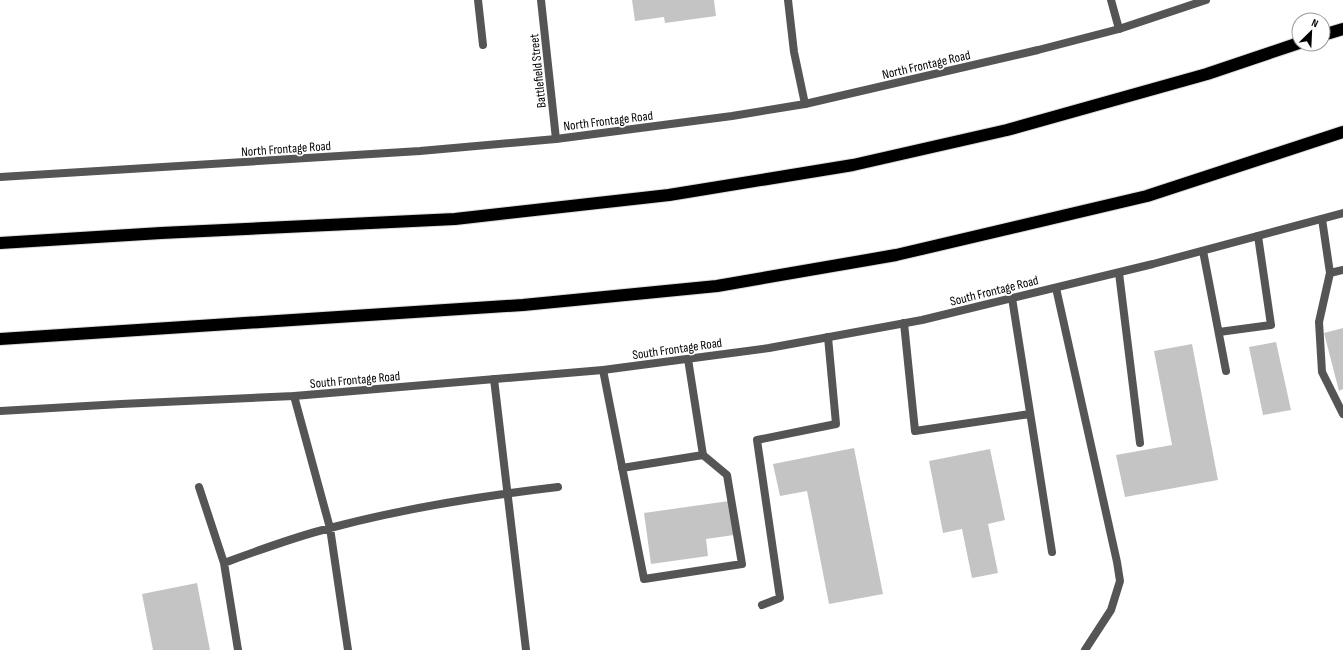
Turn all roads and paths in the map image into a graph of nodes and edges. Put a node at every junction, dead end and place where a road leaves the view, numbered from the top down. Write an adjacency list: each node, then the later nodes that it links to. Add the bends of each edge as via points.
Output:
1 (478, 0): 10 (street)
2 (541, 0): 14 (street, Battlefield Street)
3 (788, 0): 12 (street, via 794,52)
4 (1111, 0): 8 (street)
5 (1206, 0): 6 (street, North Frontage Road)
6 (1190, 3): 8 (street, North Frontage Road)
7 (1343, 29): 9 (highway)
8 (1119, 30): 12 (street, North Frontage Road)
9 (1331, 33)
10 (483, 45)
11 (1291, 46): 19 (highway, via 1207,74 1008,130 853,165 669,196 455,219)
12 (805, 104): 14 (street, North Frontage Road)
13 (1343, 132): 29 (highway, via 1147,196 896,254 718,286 523,305)
14 (556, 139): 15 (street, North Frontage Road, via 420,152)
15 (0, 177)
16 (1343, 214): 17 (street, South Frontage Road)
17 (1322, 219): 18 (street, South Frontage Road); 23 (street)
18 (1258, 236): 20 (street, South Frontage Road); 27 (street, via 1271,325)
19 (0, 243)
20 (1203, 251): 22 (street, South Frontage Road); 27 (street)
21 (1343, 270): 23 (street)
22 (1119, 272): 24 (street, South Frontage Road); 38 (street)
23 (1330, 273): 37 (street, via 1319,322 1322,372)
24 (1056, 288): 25 (street, South Frontage Road); 51 (street, via 1120,581 1111,610)
25 (1012, 298): 26 (street, South Frontage Road); 36 (street)
26 (904, 323): 28 (street, South Frontage Road); 36 (street, via 915,431)
27 (1219, 332): 32 (street)
28 (828, 337): 30 (street, South Frontage Road); 47 (street, via 836,424 757,440 780,598)
29 (0, 339)
30 (688, 359): 31 (street, South Frontage Road); 39 (street)
31 (603, 370): 33 (street, South Frontage Road); 40 (street)
32 (1226, 371)
33 (494, 379): 34 (street, South Frontage Road); 43 (street)
34 (294, 396): 35 (street, South Frontage Road); 44 (street)
35 (0, 411)
36 (1030, 414): 45 (street)
37 (1343, 414)
38 (1140, 443)
39 (703, 455): 40 (street); 40 (street, via 727,475 742,564 644,579)
40 (622, 468)
41 (199, 487): 46 (street)
42 (558, 487): 43 (street)
43 (507, 493): 44 (street, via 439,504); 50 (street)
44 (330, 528): 46 (street); 49 (street)
45 (1052, 552)
46 (224, 563): 48 (street)
47 (762, 605)
48 (238, 650)
49 (348, 650)
50 (526, 650)
51 (1085, 650)

